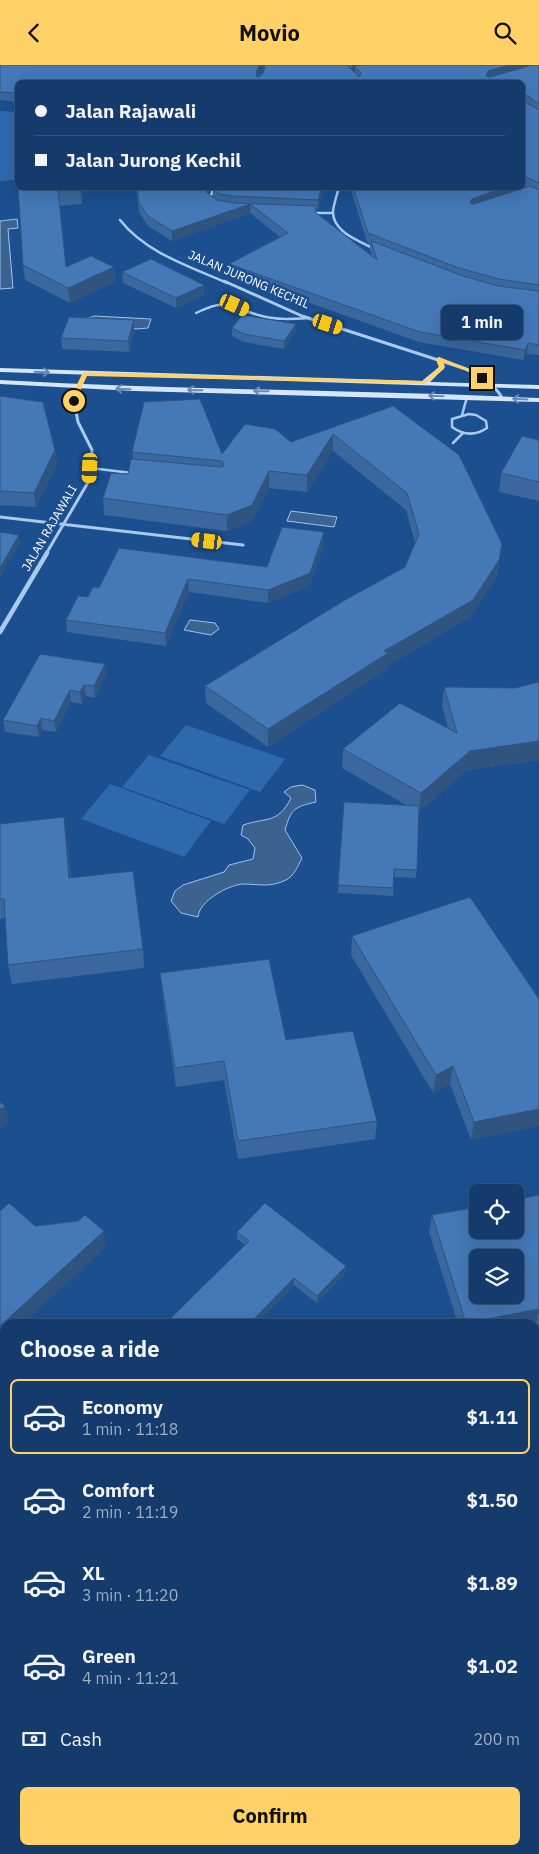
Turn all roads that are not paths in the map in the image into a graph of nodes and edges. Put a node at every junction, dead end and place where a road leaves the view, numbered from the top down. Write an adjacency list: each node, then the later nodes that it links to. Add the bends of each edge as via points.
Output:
1 (213, 190): 3 (street, via 208,200)
2 (338, 190): 5 (street)
3 (214, 203)
4 (304, 212): 5 (street)
5 (333, 213): 7 (street, via 339,227 350,236)
6 (120, 220): 9 (street, JALAN JURONG KECHIL, via 131,234 154,251)
7 (384, 253)
8 (196, 313): 9 (lane, via 216,303 224,303 263,317 285,320)
9 (310, 318): 10 (street, JALAN JURONG KECHIL)
10 (439, 359): 15 (main road, via 442,367); 16 (street, JALAN JURONG KECHIL, via 474,372)
11 (0, 370): 12 (main road, one-way to 12)
12 (85, 374): 13 (main road); 17 (street, JALAN RAJAWALI)
13 (172, 375): 15 (main road); 19 (main road, via 158,382)
14 (0, 382): 17 (main road)
15 (425, 382): 16 (main road)
16 (490, 384): 18 (main road); 21 (street, JALAN JURONG KECHIL)
17 (78, 387): 19 (main road, one-way to 17); 26 (street, JALAN RAJAWALI, via 74,401 78,422 92,450)
18 (539, 387)
19 (169, 390): 20 (main road, one-way to 19)
20 (467, 397): 21 (main road); 23 (lane)
21 (502, 399): 22 (main road, one-way to 21)
22 (539, 400)
23 (462, 415): 24 (lane, via 452,419 451,423); 24 (lane, via 476,415 488,424 483,431)
24 (463, 433): 25 (lane)
25 (453, 443)
26 (90, 468): 27 (lane); 29 (street, JALAN RAJAWALI, via 90,479)
27 (133, 473)
28 (0, 517): 29 (street)
29 (65, 523): 30 (street); 31 (street, JALAN RAJAWALI)
30 (243, 545)
31 (0, 632)

